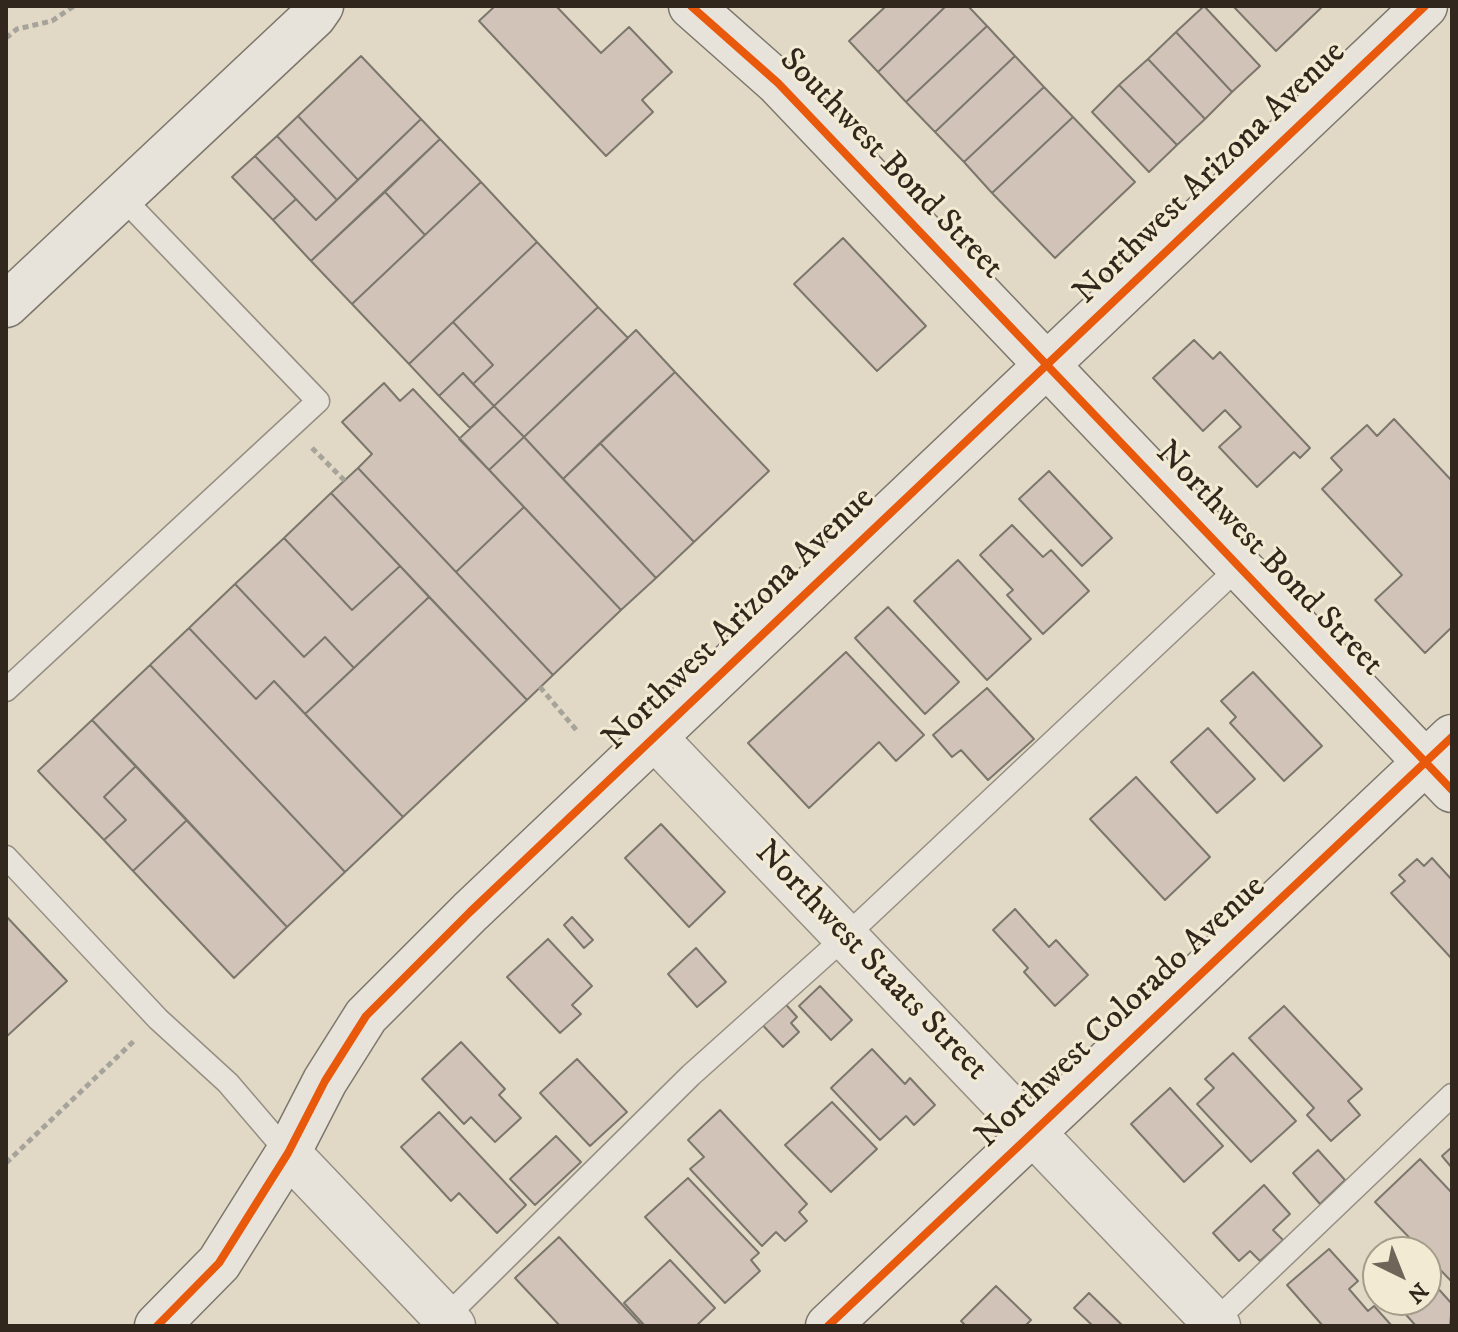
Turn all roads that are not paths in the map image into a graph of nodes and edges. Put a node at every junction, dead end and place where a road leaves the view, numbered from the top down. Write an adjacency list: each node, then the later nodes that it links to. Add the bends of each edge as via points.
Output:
1 (691, 6): 6 (main road, Southwest Bond Street, via 778,83)
2 (1425, 6): 6 (main road, Northwest Arizona Avenue)
3 (323, 9): 4 (main road)
4 (122, 197): 5 (main road); 8 (lane, via 318,401)
5 (6, 305)
6 (1046, 366): 7 (main road, Northwest Bond Street); 9 (main road, Northwest Arizona Avenue)
7 (1239, 567): 10 (main road, Northwest Bond Street); 12 (lane)
8 (6, 690)
9 (655, 738): 12 (main road, Northwest Staats Street); 15 (main road, Northwest Arizona Avenue, via 366,1016)
10 (1443, 763): 14 (main road, Northwest Colorado Avenue)
11 (6, 857): 15 (lane, via 158,1019 228,1083)
12 (845, 937): 14 (main road, Northwest Staats Street); 16 (lane, via 691,1075)
13 (1452, 1095): 17 (lane)
14 (1035, 1133): 17 (main road, Northwest Staats Street); 19 (main road, Northwest Colorado Avenue)
15 (288, 1153): 16 (main road); 18 (main road, Northwest Arizona Avenue, via 219,1263)
16 (449, 1322)
17 (1214, 1325)
18 (157, 1326)
19 (828, 1326)

